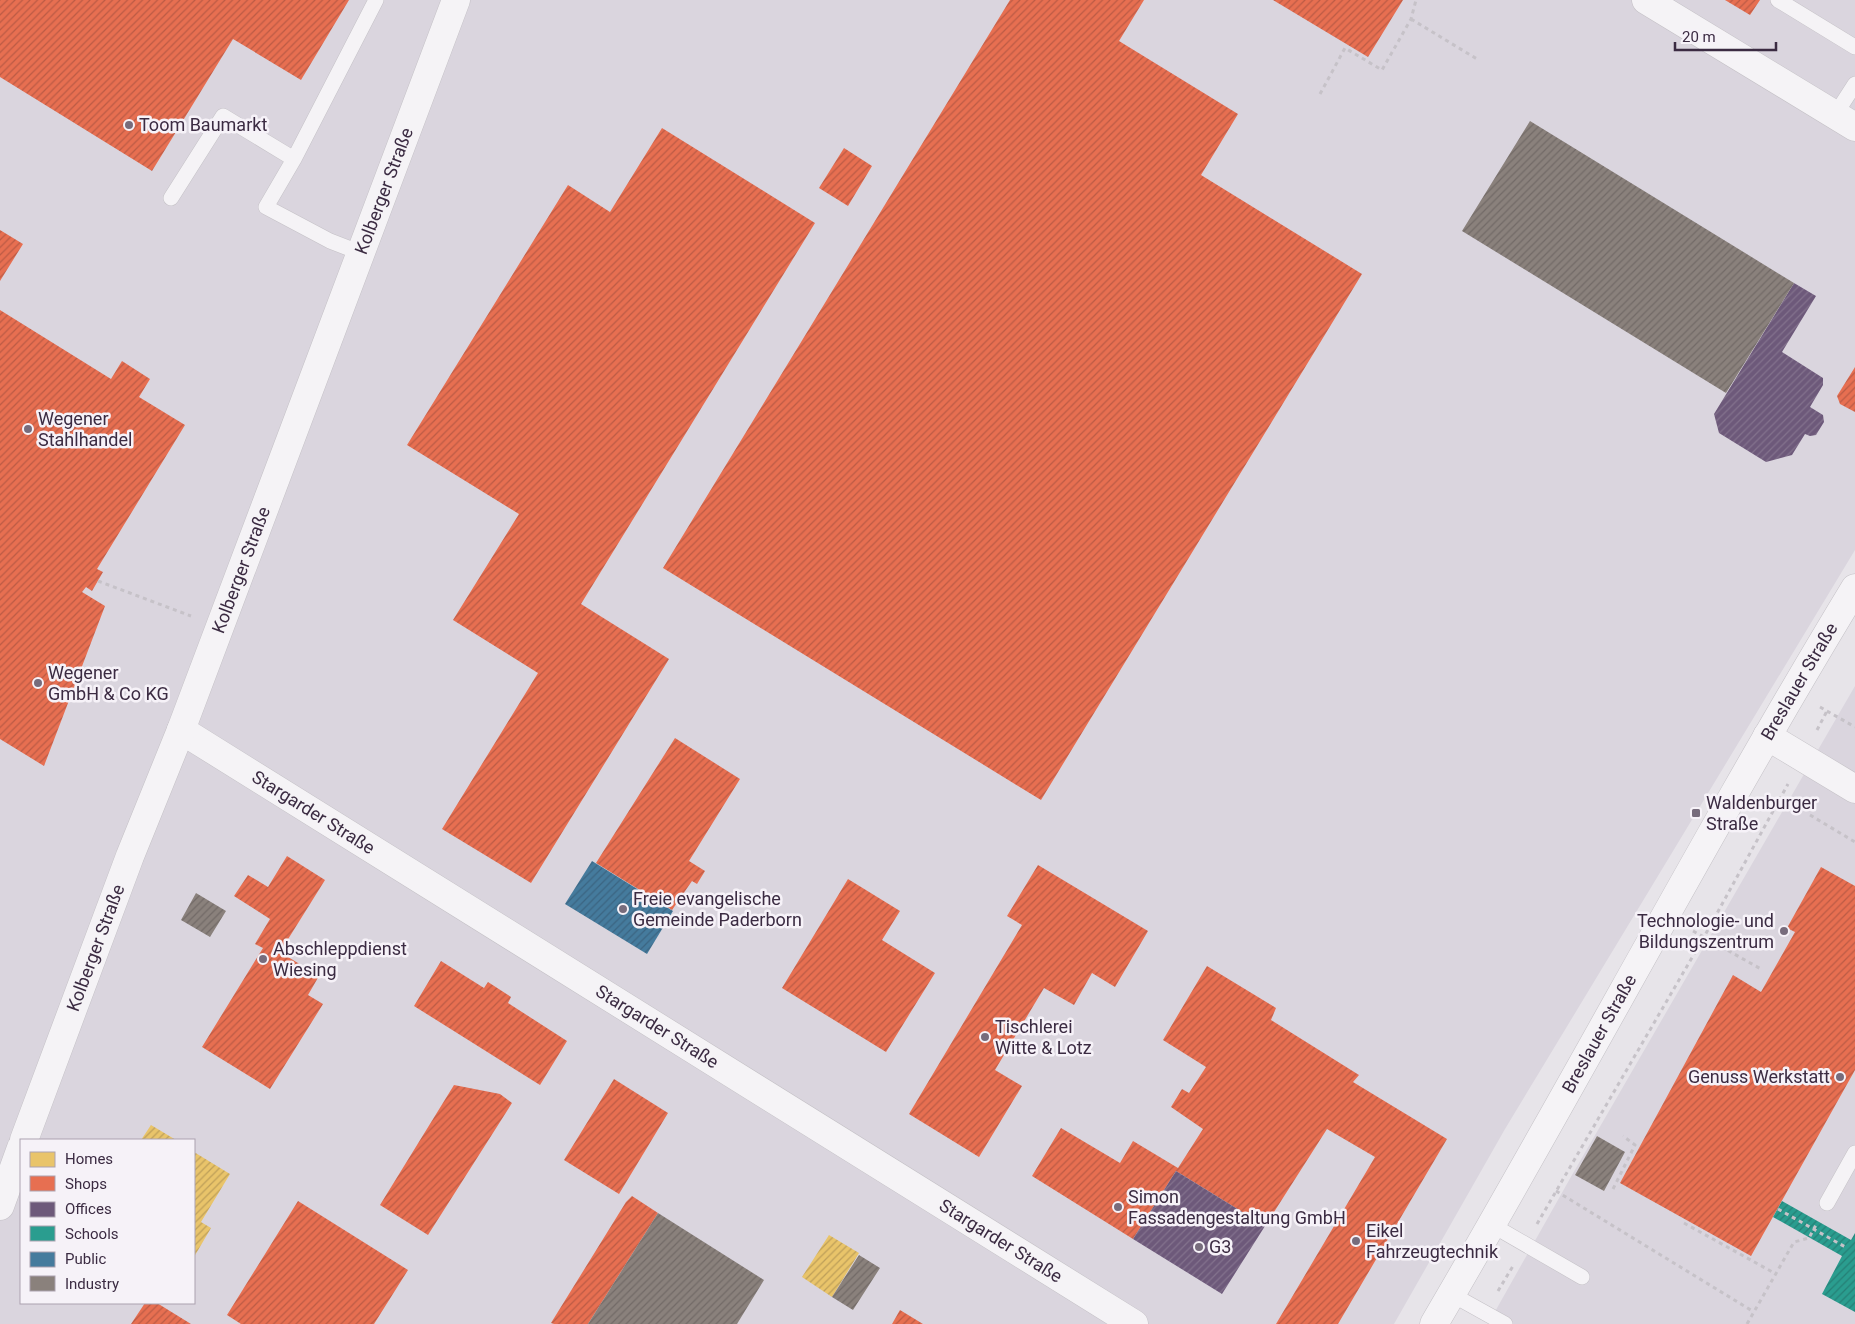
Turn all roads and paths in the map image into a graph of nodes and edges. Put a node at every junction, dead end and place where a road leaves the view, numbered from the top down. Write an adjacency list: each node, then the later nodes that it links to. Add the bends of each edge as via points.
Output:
1 (376, 0): 12 (lane)
2 (456, 0): 14 (street, Kolberger Straße)
3 (1416, 0): 6 (path)
4 (1646, 0): 11 (street)
5 (1778, 0): 7 (lane)
6 (1411, 19): 8 (path); 10 (path, via 1382,70 1345,48)
7 (1855, 47)
8 (1477, 59)
9 (1855, 84): 11 (lane)
10 (1320, 94)
11 (1845, 121)
12 (294, 159): 13 (lane, via 223,116); 14 (lane, via 266,207)
13 (171, 198)
14 (360, 253): 21 (street, Kolberger Straße)
15 (98, 582): 17 (path)
16 (1855, 588): 18 (street, Breslauer Straße)
17 (165, 606)
18 (1793, 692): 19 (path); 22 (street, Breslauer Straße)
19 (1827, 711): 20 (path); 23 (path)
20 (1855, 727)
21 (181, 730): 30 (street, Kolberger Straße, via 130,856); 48 (street, Stargarder Straße)
22 (1768, 736): 23 (street); 39 (street, Breslauer Straße)
23 (1802, 758): 24 (street); 34 (path, via 1704,937)
24 (1855, 789)
25 (1810, 815): 26 (path)
26 (1855, 842)
27 (1711, 941): 28 (path)
28 (1760, 969)
29 (1623, 1136): 33 (path, via 1635,1145)
30 (24, 1139)
31 (20, 1151): 36 (street)
32 (1855, 1153): 35 (lane)
33 (1613, 1189)
34 (1556, 1191): 41 (path); 46 (path)
35 (1827, 1204)
36 (0, 1206)
37 (1778, 1209): 42 (path)
38 (1684, 1224): 43 (path)
39 (1492, 1225): 41 (lane); 45 (street, Breslauer Straße)
40 (1794, 1242): 43 (path)
41 (1525, 1244): 44 (lane); 47 (path)
42 (1847, 1248)
43 (1776, 1274): 46 (path)
44 (1582, 1277)
45 (1451, 1294): 47 (lane); 49 (street, Breslauer Straße)
46 (1754, 1312): 51 (path)
47 (1486, 1313): 50 (lane)
48 (1134, 1324)
49 (1434, 1324)
50 (1505, 1324)
51 (1747, 1324)

